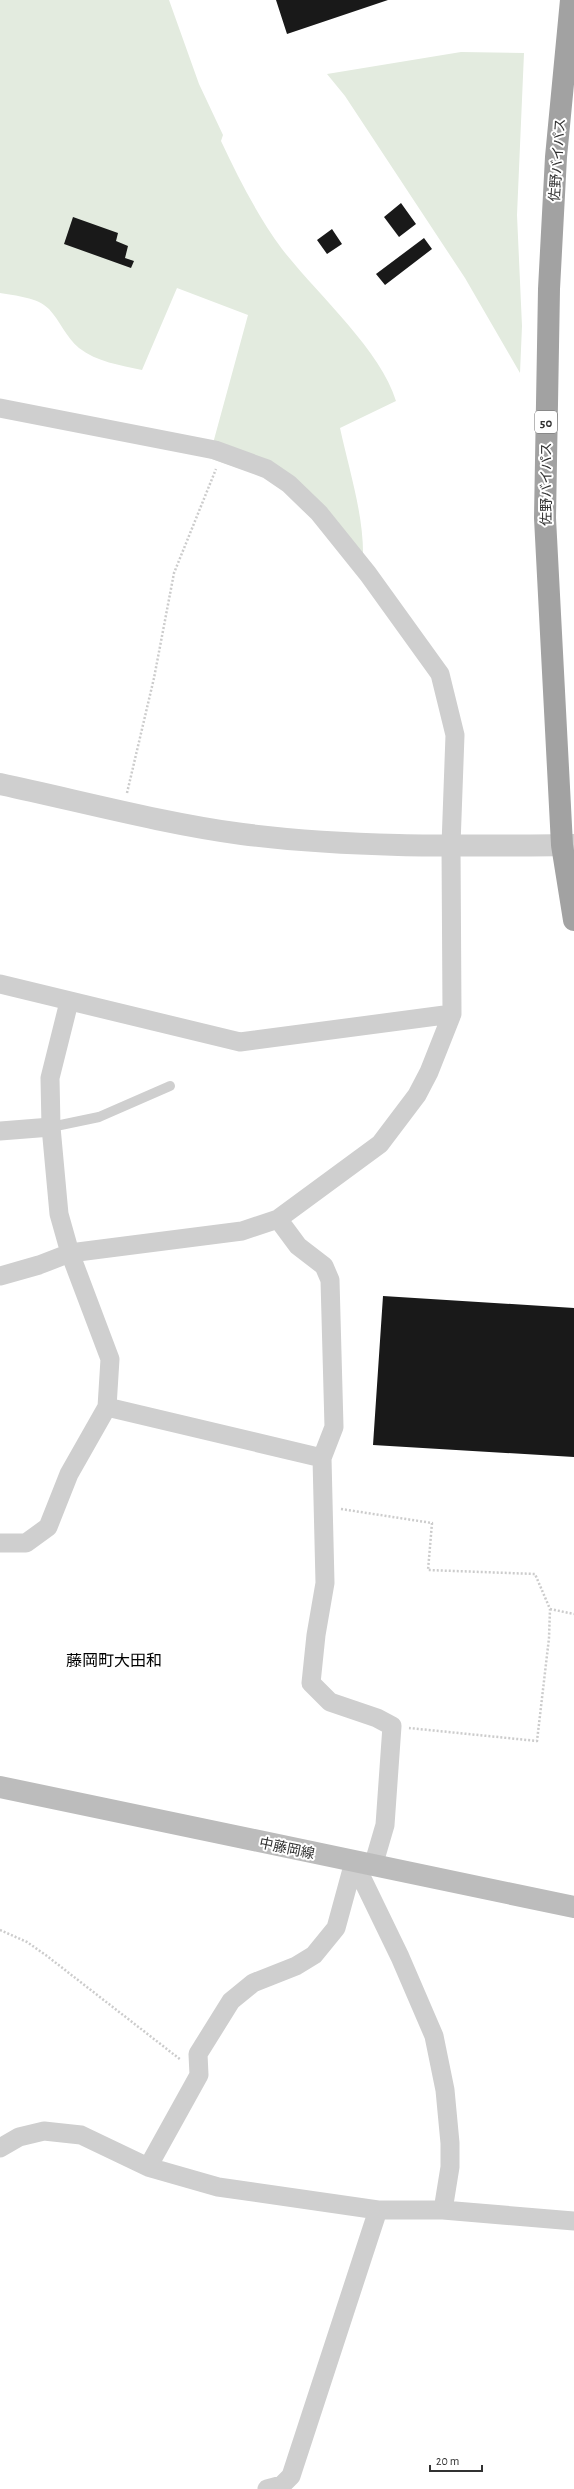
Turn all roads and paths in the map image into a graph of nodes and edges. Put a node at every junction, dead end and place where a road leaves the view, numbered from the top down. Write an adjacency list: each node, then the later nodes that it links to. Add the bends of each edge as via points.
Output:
1 (571, 0): 7 (highway, 佐野バイパス / 50, via 556,157 549,289 545,518)
2 (0, 408): 3 (street)
3 (222, 453): 5 (path, via 174,573 154,678); 6 (street, via 267,468 289,484 319,513 368,574 440,674 455,735)
4 (0, 784): 5 (street)
5 (123, 811): 6 (street, via 241,834 299,840)
6 (451, 845): 7 (street); 11 (street)
7 (568, 845): 8 (highway, 佐野バイパス / 50)
8 (574, 920)
9 (0, 984): 10 (street)
10 (69, 1002): 11 (street, via 240,1042); 13 (street, via 50,1078)
11 (452, 1014): 15 (street, via 423,1083 380,1144)
12 (170, 1086): 13 (lane, via 99,1117)
13 (51, 1127): 14 (street); 16 (street, via 59,1214)
14 (0, 1131)
15 (278, 1219): 16 (street, via 242,1231); 19 (street, via 298,1246 324,1266 330,1280 334,1427)
16 (70, 1253): 17 (street); 18 (street, via 110,1359)
17 (0, 1276)
18 (107, 1407): 19 (street); 21 (street, via 69,1474 48,1526 26,1543)
19 (322, 1458): 20 (street)
20 (323, 1506): 22 (path, via 432,1523 428,1570 535,1574); 24 (street, via 326,1583 316,1635 311,1683 330,1702 377,1718)
21 (0, 1543)
22 (550, 1609): 23 (path); 24 (path, via 537,1740)
23 (574, 1614)
24 (392, 1726): 26 (street, via 385,1825)
25 (0, 1787): 26 (main road, 中藤岡線)
26 (364, 1864): 27 (main road, 中藤岡線); 29 (street, via 336,1928 314,1955 296,1966 253,1983 231,2002 198,2054); 33 (street, via 434,2036 445,2090 450,2142 450,2167)
27 (574, 1907)
28 (0, 1930): 29 (path, via 27,1942 47,1956)
29 (198, 2074): 31 (street)
30 (0, 2148): 31 (street, via 19,2137 44,2131 81,2135)
31 (148, 2167): 32 (street, via 218,2187)
32 (378, 2210): 33 (street); 35 (street, via 291,2476 282,2485)
33 (443, 2210): 34 (street)
34 (574, 2221)
35 (267, 2489)

